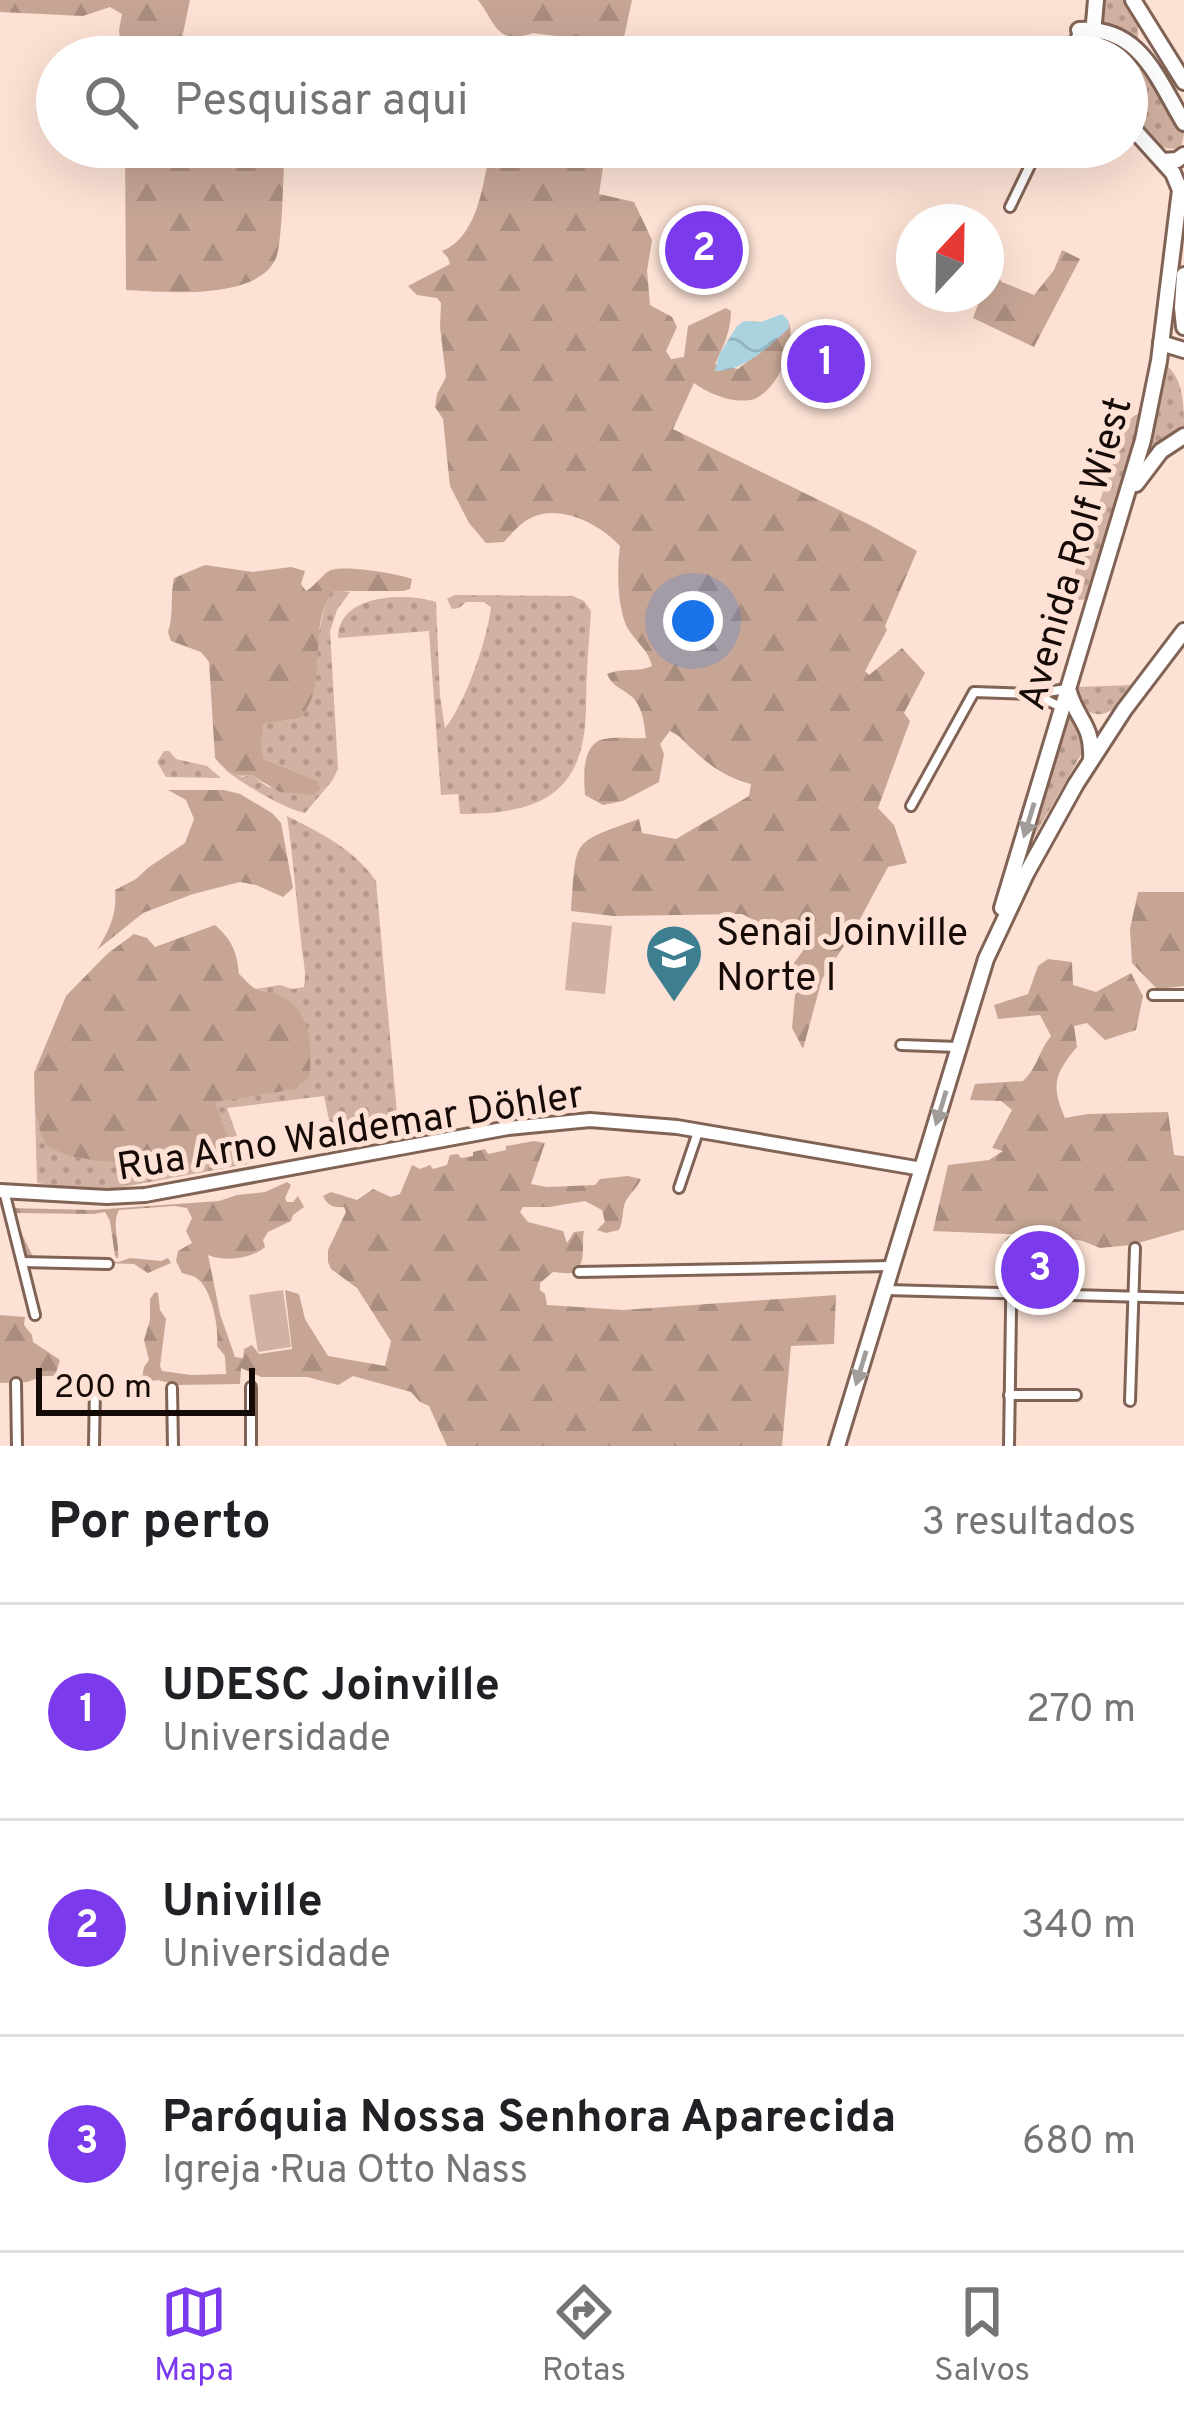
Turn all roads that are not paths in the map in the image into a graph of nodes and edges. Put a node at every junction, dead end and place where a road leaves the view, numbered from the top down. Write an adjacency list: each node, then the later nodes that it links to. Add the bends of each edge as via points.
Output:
1 (1095, 1): 3 (main road)
2 (1133, 1): 4 (main road); 6 (main road)
3 (1090, 36)
4 (1142, 36)
5 (1148, 64): 7 (main road)
6 (1184, 82)
7 (1184, 123)
8 (1148, 145): 10 (main road)
9 (1184, 155): 10 (main road)
10 (1163, 161): 12 (main road); 16 (main road, Avenida Rolf Wiest, via 1180,198)
11 (1029, 168): 13 (street)
12 (1184, 170)
13 (1010, 207)
14 (1184, 275): 15 (main road)
15 (1184, 327)
16 (1161, 343): 17 (main road); 19 (main road, Avenida Rolf Wiest)
17 (1184, 350)
18 (1184, 436): 19 (main road, via 1154,459)
19 (1126, 499): 21 (main road, Avenida Rolf Wiest)
20 (1184, 631): 24 (main road)
21 (1069, 689): 22 (street); 23 (main road, Avenida Rolf Wiest); 25 (main road)
22 (1033, 694): 23 (street); 27 (street, via 971,695)
23 (1063, 708): 25 (main road); 28 (main road, Avenida Rolf Wiest, one-way to 28)
24 (1124, 710): 25 (main road, via 1102,720); 26 (main road)
25 (1082, 716): 26 (main road)
26 (1091, 759): 28 (main road)
27 (911, 806)
28 (986, 959): 32 (main road)
29 (1153, 995): 30 (street)
30 (1184, 995)
31 (901, 1045): 32 (street)
32 (959, 1047): 34 (main road, one-way to 34)
33 (698, 1130): 34 (main road, Rua Arno Waldemar Döhler); 35 (street); 36 (main road, Rua Arno Waldemar Döhler, via 562,1122 145,1195)
34 (922, 1169): 41 (main road)
35 (679, 1188)
36 (2, 1191): 39 (street)
37 (1012, 1243): 44 (street)
38 (1135, 1248): 45 (street)
39 (22, 1262): 40 (street); 47 (street)
40 (108, 1264)
41 (892, 1266): 42 (street); 43 (main road)
42 (579, 1272)
43 (885, 1290): 44 (street); 59 (main road, one-way to 59)
44 (1011, 1294): 45 (street); 52 (street)
45 (1134, 1297): 46 (street); 54 (street)
46 (1184, 1298)
47 (35, 1315)
48 (16, 1383): 55 (street)
49 (95, 1386): 56 (street)
50 (172, 1388): 57 (street)
51 (250, 1388): 58 (street)
52 (1010, 1395): 53 (street); 60 (street)
53 (1076, 1395)
54 (1130, 1402)
55 (17, 1446)
56 (94, 1446)
57 (172, 1446)
58 (250, 1446)
59 (837, 1446)
60 (1009, 1446)

